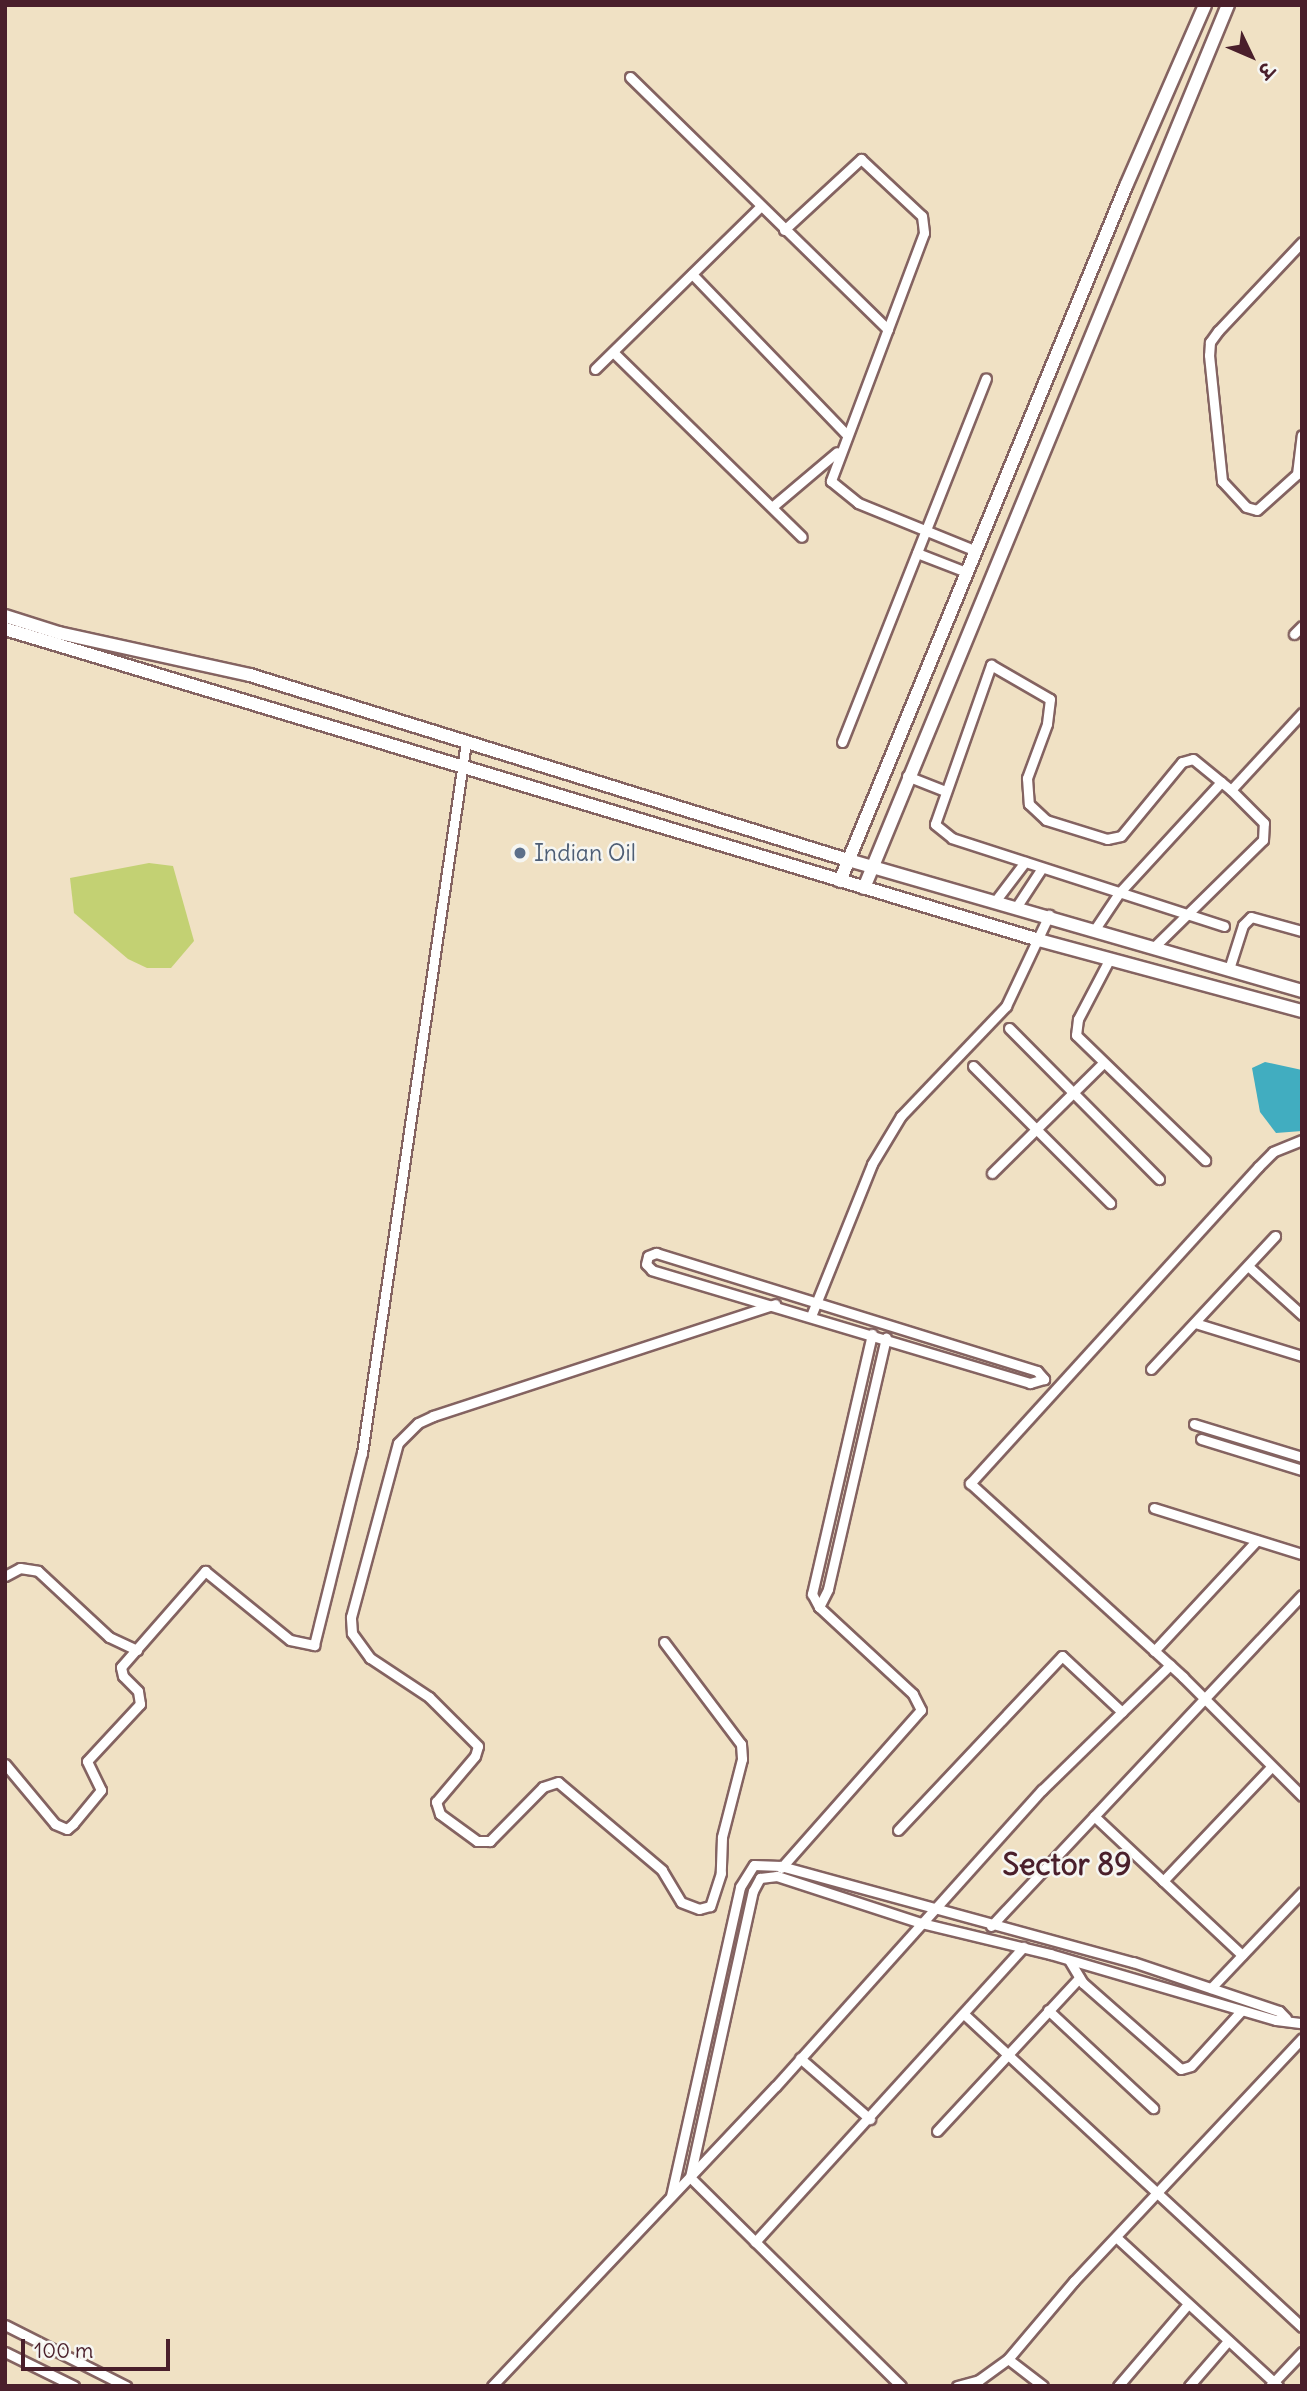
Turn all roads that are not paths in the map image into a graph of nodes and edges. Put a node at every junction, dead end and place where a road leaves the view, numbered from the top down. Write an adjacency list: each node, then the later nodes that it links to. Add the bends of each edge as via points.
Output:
1 (1205, 5): 18 (street)
2 (1228, 5): 29 (street)
3 (630, 77): 4 (street)
4 (760, 207): 5 (street); 7 (street)
5 (784, 230): 8 (street); 8 (street, via 855,162 868,162 882,175 925,223)
6 (1302, 242): 13 (street, via 1218,331 1210,342 1209,355 1222,481 1245,507 1257,510 1297,474)
7 (692, 274): 9 (street); 12 (street)
8 (888, 330): 12 (street)
9 (613, 352): 10 (street); 15 (street)
10 (595, 369)
11 (986, 378): 16 (street)
12 (846, 434): 14 (street)
13 (1302, 435)
14 (839, 451): 15 (street); 16 (street, via 831,473 835,489)
15 (772, 507): 17 (street)
16 (926, 531): 18 (street); 19 (street)
17 (802, 537)
18 (976, 551): 20 (street)
19 (917, 553): 20 (street); 26 (street)
20 (966, 572): 33 (street)
21 (5, 616): 27 (street, via 59,633 250,675)
22 (1302, 626): 24 (street)
23 (5, 629): 28 (street)
24 (1294, 634)
25 (1302, 713): 31 (street)
26 (842, 742)
27 (468, 743): 28 (street); 33 (street)
28 (464, 767): 37 (street); 87 (street, via 362,1453 314,1646 280,1633 205,1571)
29 (907, 776): 32 (street); 35 (street)
30 (1221, 782): 31 (street); 32 (street, via 1193,759 1182,762 1121,836 1107,839 1046,820 1029,804 1027,778 1047,724 1050,699 995,664 988,669); 39 (street)
31 (1231, 790): 43 (street, via 1264,822 1266,831 1255,849)
32 (945, 792): 34 (street, via 935,824 942,834)
33 (848, 860): 35 (street); 37 (street)
34 (1025, 862): 36 (street); 40 (street)
35 (870, 866): 38 (street); 40 (street)
36 (1042, 868): 39 (street); 41 (street)
37 (840, 881): 38 (street)
38 (864, 888): 47 (street)
39 (1119, 893): 43 (street); 45 (street)
40 (996, 900): 41 (street)
41 (1017, 906): 42 (street)
42 (1049, 915): 45 (street); 47 (street)
43 (1188, 916): 44 (street); 48 (street)
44 (1224, 926)
45 (1095, 929): 48 (street)
46 (1302, 931): 50 (street, via 1251,916 1243,925)
47 (1039, 940): 49 (street); 65 (street, via 1006,1006 895,1126 860,1190)
48 (1155, 946): 50 (street)
49 (1109, 960): 52 (street); 54 (street, via 1078,1019 1076,1035)
50 (1229, 970): 51 (street)
51 (1302, 991)
52 (1302, 1011)
53 (1009, 1028): 56 (street)
54 (1102, 1064): 56 (street); 59 (street)
55 (974, 1066): 57 (street)
56 (1074, 1092): 57 (street); 61 (street)
57 (1037, 1128): 60 (street); 62 (street)
58 (1302, 1140): 88 (street, via 1273,1152 971,1478 971,1488)
59 (1205, 1160)
60 (992, 1173)
61 (1159, 1179)
62 (1110, 1203)
63 (1275, 1236): 64 (street)
64 (1248, 1266): 67 (street); 69 (street)
65 (817, 1303): 66 (street, via 656,1254 647,1259 652,1269); 68 (street); 70 (street)
66 (775, 1304): 68 (street); 86 (street, via 433,1416 418,1423 398,1443 361,1577 352,1633 370,1658 429,1697 478,1746 475,1756 436,1802 440,1814 477,1840 490,1841 543,1787 558,1782 662,1870 681,1902 699,1909 710,1906 721,1873 722,1837 742,1759 741,1744)
67 (1302, 1315)
68 (811, 1316): 72 (street)
69 (1195, 1323): 74 (street); 75 (street)
70 (874, 1324): 71 (street); 72 (street)
71 (888, 1328): 73 (street); 73 (street, via 1037,1371 1044,1379 1030,1383)
72 (872, 1336): 73 (street); 85 (street, via 813,1587)
73 (886, 1342): 85 (street, via 828,1589)
74 (1302, 1356)
75 (1151, 1369)
76 (1194, 1424): 78 (street)
77 (1201, 1439): 79 (street)
78 (1302, 1457)
79 (1302, 1470)
80 (1154, 1508): 81 (street)
81 (1257, 1540): 82 (street); 88 (street)
82 (1302, 1554)
83 (5, 1576): 87 (street, via 20,1567 38,1571 110,1637)
84 (1302, 1595): 90 (street)
85 (819, 1607): 97 (street, via 913,1694 921,1710)
86 (664, 1642)
87 (137, 1650): 92 (street, via 120,1669 138,1691 140,1704 87,1761 102,1790 73,1824 67,1829 55,1824)
88 (1154, 1651): 89 (street)
89 (1170, 1665): 90 (street); 91 (street)
90 (1204, 1699): 93 (street); 95 (street)
91 (1122, 1712): 96 (street, via 1062,1656); 103 (street)
92 (5, 1764)
93 (1271, 1767): 94 (street); 101 (street)
94 (1302, 1796)
95 (1094, 1816): 101 (street); 105 (street)
96 (898, 1830)
97 (781, 1866): 98 (street, via 763,1863); 99 (street); 103 (street)
98 (751, 1868): 100 (street); 124 (street, via 740,1887)
99 (777, 1876): 100 (street); 104 (street)
100 (760, 1878): 122 (street, via 753,1891)
101 (1163, 1881): 107 (street)
102 (1302, 1892): 107 (street)
103 (931, 1909): 104 (street); 105 (street)
104 (921, 1923): 106 (street); 118 (street)
105 (990, 1926): 110 (street, via 1133,1962)
106 (1023, 1947): 108 (street); 113 (street)
107 (1242, 1955): 110 (street)
108 (1069, 1960): 109 (street); 112 (street)
109 (1079, 1978): 111 (street); 112 (street, via 1181,2069 1191,2066)
110 (1211, 1988): 114 (street, via 1279,2011)
111 (1048, 2010): 117 (street); 119 (street)
112 (1241, 2011): 114 (street, via 1276,2021)
113 (965, 2015): 117 (street); 120 (street)
114 (1286, 2018): 115 (street)
115 (1302, 2023)
116 (1302, 2038): 123 (street)
117 (1007, 2055): 121 (street); 123 (street)
118 (800, 2058): 120 (street); 122 (street)
119 (1153, 2108)
120 (870, 2119): 126 (street)
121 (937, 2131)
122 (690, 2177): 124 (street); 126 (street)
123 (1158, 2194): 125 (street); 129 (street)
124 (671, 2196): 137 (street)
125 (1116, 2237): 127 (street); 133 (street)
126 (755, 2242): 138 (street)
127 (1188, 2304): 130 (street); 141 (street)
128 (5, 2325): 136 (street)
129 (1302, 2327)
130 (1228, 2341): 134 (street); 142 (street)
131 (5, 2352): 135 (street)
132 (1302, 2352): 134 (street)
133 (1008, 2359): 139 (street, via 979,2380); 140 (street)
134 (1274, 2385)
135 (74, 2386)
136 (125, 2386)
137 (492, 2386)
138 (901, 2386)
139 (957, 2386)
140 (1043, 2386)
141 (1118, 2386)
142 (1189, 2386)

